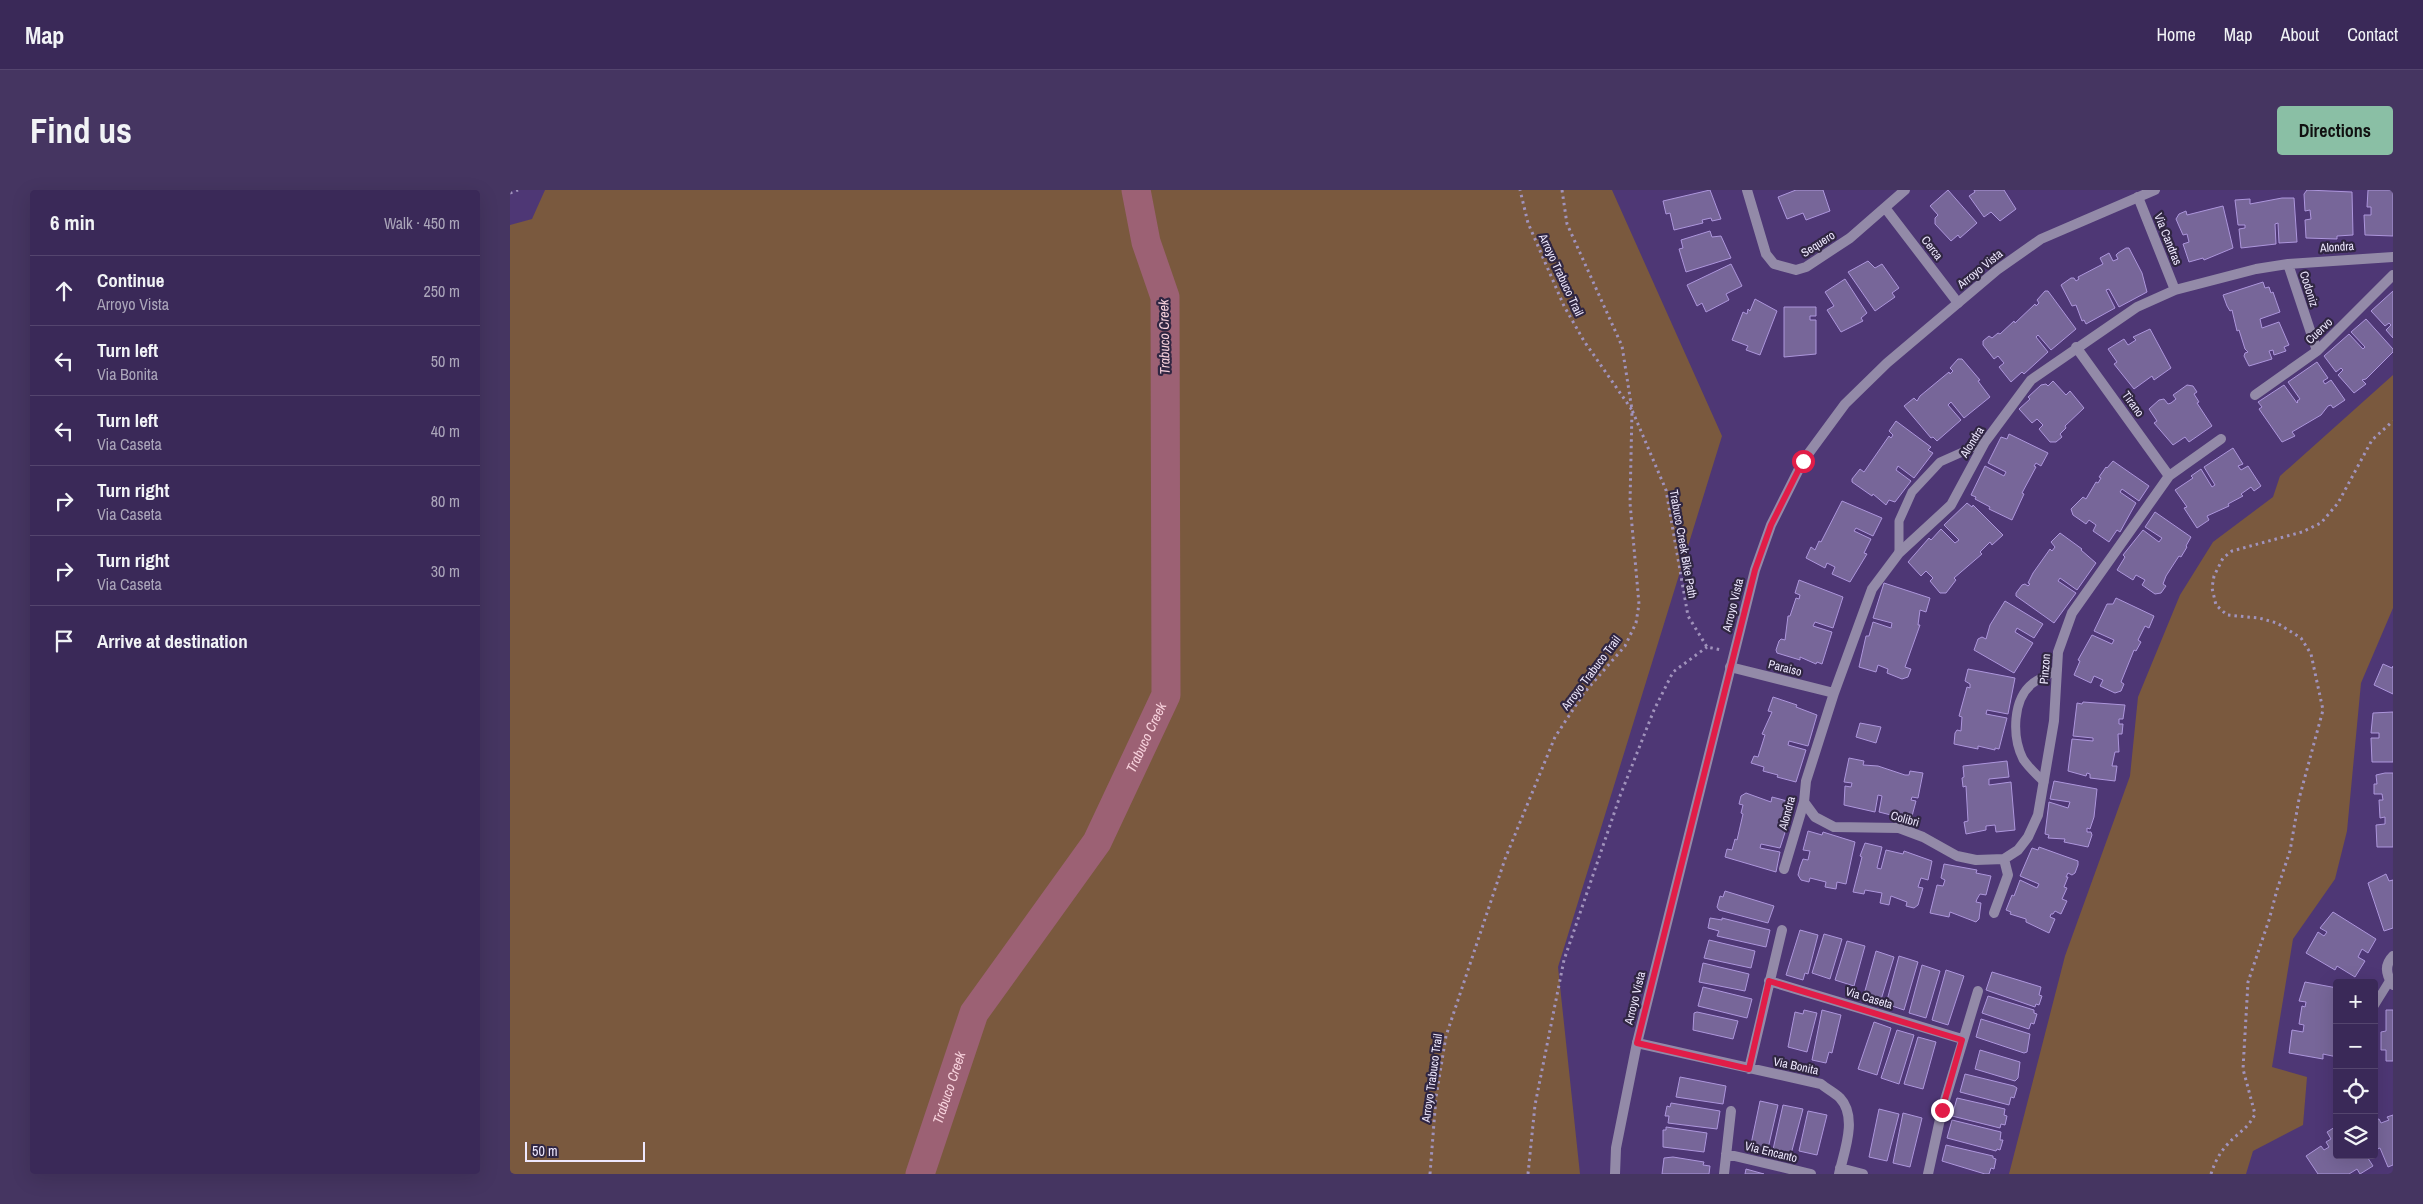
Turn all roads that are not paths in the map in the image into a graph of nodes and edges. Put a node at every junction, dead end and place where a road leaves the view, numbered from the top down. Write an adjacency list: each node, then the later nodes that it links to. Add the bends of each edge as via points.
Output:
1 (1747, 190): 5 (street, Sequero, via 1766,254 1774,264 1796,270 1806,267 1850,238)
2 (1906, 190): 5 (street, Sequero)
3 (2155, 190): 4 (street, Arroyo Vista)
4 (2138, 197): 9 (street, Via Candras); 10 (street, Arroyo Vista, via 2041,239)
5 (1886, 209): 10 (street, Cerca)
6 (2393, 257): 7 (street, Alondra)
7 (2288, 264): 9 (street, Alondra); 12 (street, Codoniz)
8 (2393, 275): 12 (street, Cuervo)
9 (2175, 290): 11 (street, Alondra, via 2137,307)
10 (1958, 303): 18 (street, Arroyo Vista, via 1887,363 1845,404 1803,461 1771,525 1755,570)
11 (2076, 347): 15 (street, Alondra, via 2031,380); 16 (street, Tirano)
12 (2317, 351): 13 (street, Cuervo)
13 (2254, 395)
14 (2221, 439): 16 (street, Pinzon)
15 (1985, 442): 17 (street, Alondra, via 1951,505); 17 (lane, via 1940,462 1912,492 1899,522)
16 (2169, 476): 19 (street, Pinzon, via 2072,613 2058,652)
17 (1899, 553): 20 (street, Alondra, via 1872,589)
18 (1730, 667): 20 (street, Paraiso); 33 (street, Arroyo Vista)
19 (2057, 670): 21 (street, Pinzon, via 2054,721); 21 (lane, via 2032,683 2019,700 2015,728 2024,760)
20 (1834, 693): 22 (street, Alondra, via 1806,781)
21 (2044, 782): 23 (street, Pinzon, via 2038,815 2028,837 2018,850)
22 (1804, 802): 23 (street, Colibri, via 1815,817 1834,827 1899,828 1957,856 1976,860); 24 (street, Alondra)
23 (2004, 859): 25 (street, via 2008,875)
24 (1784, 869)
25 (1994, 913)
26 (1782, 930): 28 (street)
27 (2393, 956): 29 (street, via 2386,968)
28 (1769, 981): 32 (street, Via Caseta); 34 (street)
29 (2391, 982): 31 (lane)
30 (1978, 991): 32 (street)
31 (2378, 1000)
32 (1962, 1040): 42 (street)
33 (1637, 1043): 34 (street, Via Bonita); 38 (street, Arroyo Vista, via 1619,1131)
34 (1749, 1069): 37 (street, Via Bonita, via 1821,1084 1841,1098 1849,1111 1849,1130)
35 (1731, 1111): 36 (street, Via Encanto)
36 (1726, 1154): 39 (street, Via Encanto); 40 (street, Via Encanto)
37 (1840, 1171): 41 (street)
38 (1615, 1174)
39 (1724, 1174)
40 (1811, 1174)
41 (1863, 1174)
42 (1928, 1174)

